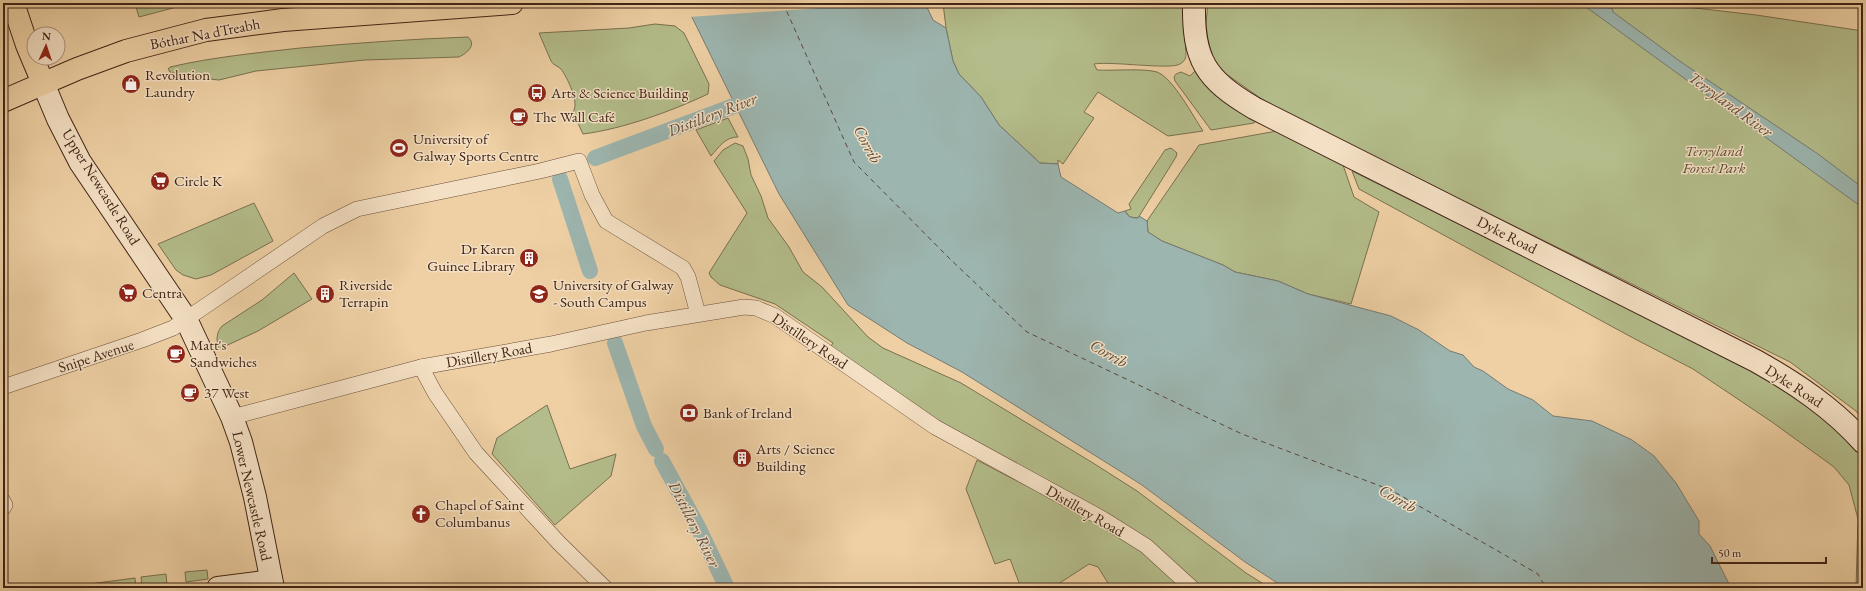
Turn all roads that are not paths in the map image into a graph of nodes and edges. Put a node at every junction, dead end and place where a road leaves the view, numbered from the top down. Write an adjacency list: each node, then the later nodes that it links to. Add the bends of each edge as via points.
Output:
1 (13, 3): 4 (main road, Upper Newcastle Road)
2 (512, 3): 4 (main road, Bóthar Na dTreabh, via 283,20 206,30 126,51)
3 (1194, 3): 11 (street, Dyke Road, via 1196,44 1201,61 1216,82 1232,95 1756,361 1803,390 1850,427)
4 (43, 83): 5 (main road, Bóthar Na dTreabh); 7 (street, Upper Newcastle Road, via 80,162)
5 (3, 101)
6 (698, 314): 7 (street, Snipe Avenue, via 691,284 683,268 606,221 592,195 579,160 540,171 357,210 323,226); 8 (street, Distillery Road); 17 (street, Distillery Road, via 744,307 766,311 776,316 935,427 1103,519 1146,546)
7 (186, 319): 9 (street, Snipe Avenue, via 173,328 142,340); 10 (street, Lower Newcastle Road)
8 (421, 367): 10 (street, Distillery Road); 16 (street, via 435,393 476,453 553,538)
9 (3, 387)
10 (232, 417): 14 (street, Lower Newcastle Road, via 255,497)
11 (1863, 442)
12 (3, 501): 13 (street)
13 (3, 508)
14 (272, 584): 15 (street)
15 (218, 588)
16 (605, 588)
17 (1192, 588)

